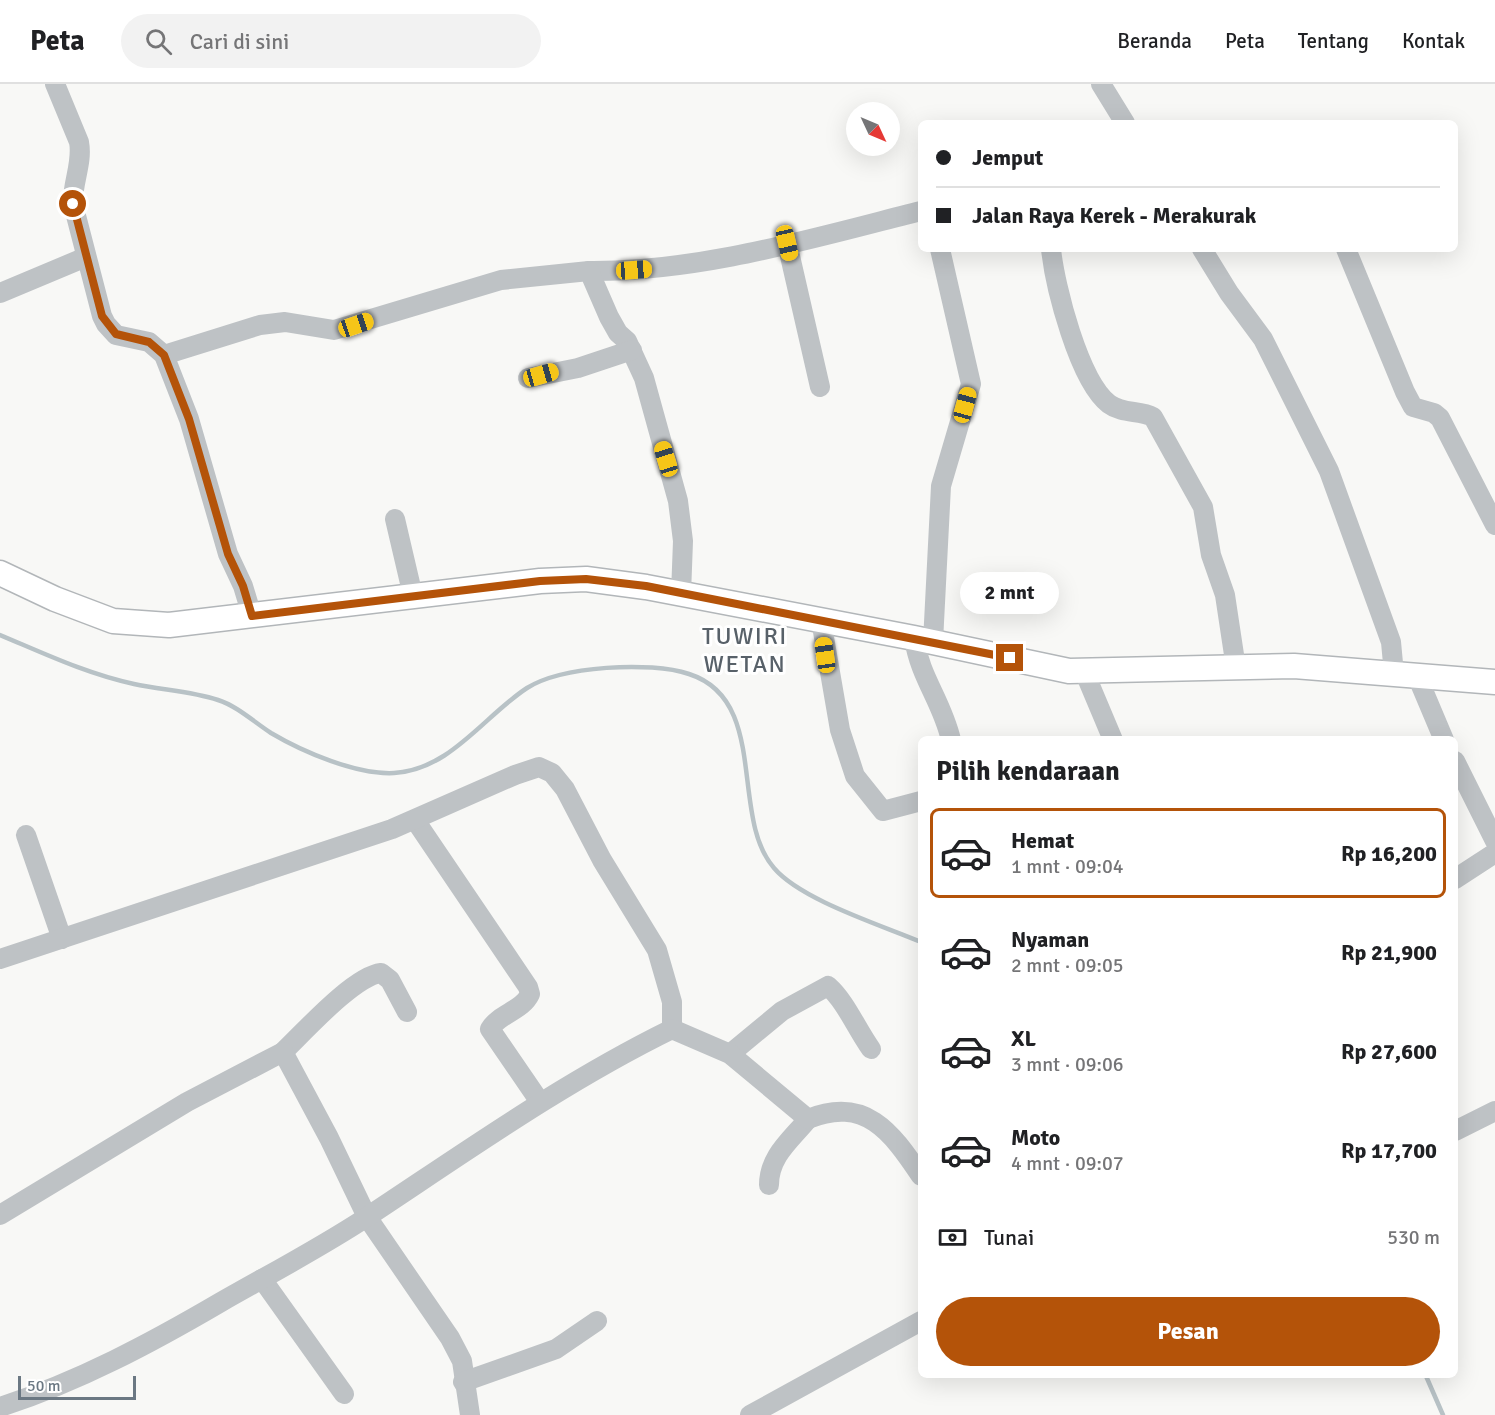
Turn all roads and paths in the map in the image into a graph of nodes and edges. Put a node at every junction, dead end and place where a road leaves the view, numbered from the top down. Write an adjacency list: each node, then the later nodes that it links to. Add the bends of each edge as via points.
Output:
1 (55, 84): 10 (street, via 80,142 72,187)
2 (1101, 84): 3 (street)
3 (1123, 120)
4 (918, 212): 5 (street)
5 (787, 243): 11 (street, via 686,264); 16 (street)
6 (941, 252): 24 (street, via 970,384 941,486)
7 (1053, 252): 25 (street, via 1069,327 1095,389 1110,405 1153,417 1203,507 1211,555 1225,595)
8 (1204, 252): 26 (street, via 1263,339 1329,471)
9 (1347, 252): 18 (street, via 1413,407 1440,418)
10 (86, 256): 12 (street); 14 (street, via 106,324 116,334 149,342)
11 (589, 271): 13 (street, via 609,317); 14 (street, via 501,280 334,330 285,322 260,325)
12 (0, 293)
13 (632, 350): 15 (street, via 578,368); 20 (street, via 644,378 678,501 683,541)
14 (164, 355): 22 (street, via 189,419 228,554)
15 (528, 378)
16 (820, 387)
17 (395, 519): 21 (street)
18 (1495, 525)
19 (0, 573): 22 (main road, via 112,621 169,625)
20 (681, 578): 21 (main road); 23 (main road)
21 (410, 582): 22 (main road)
22 (247, 601)
23 (821, 620): 24 (main road); 33 (street, via 840,730 855,776 883,811)
24 (923, 640): 27 (main road); 29 (street, via 921,673 945,714)
25 (1235, 661): 26 (main road, via 1294,666); 27 (main road)
26 (1398, 663): 28 (main road); 31 (street)
27 (1084, 671): 30 (street)
28 (1495, 682)
29 (950, 736)
30 (1111, 736)
31 (1442, 736)
32 (1458, 767): 36 (street)
33 (918, 802)
34 (416, 820): 39 (street); 42 (street, via 532,768 552,773 565,789 602,860 657,950 672,1002); 46 (street, via 528,987 526,1002 490,1029)
35 (26, 835): 39 (street)
36 (1495, 841)
37 (1495, 853): 38 (street)
38 (1458, 877)
39 (62, 939): 40 (street)
40 (0, 959)
41 (407, 1012): 44 (street, via 390,980 381,972 373,974 363,978)
42 (672, 1029): 45 (street); 46 (street, via 616,1055)
43 (871, 1049): 45 (street, via 851,1021 842,999 828,986 782,1011)
44 (283, 1052): 52 (street, via 187,1102); 53 (street)
45 (730, 1054): 48 (street)
46 (540, 1102): 53 (street)
47 (1495, 1111): 49 (street)
48 (808, 1119): 50 (street, via 827,1111 853,1111 877,1122); 51 (street, via 774,1158)
49 (1458, 1130)
50 (918, 1172)
51 (769, 1185)
52 (0, 1215)
53 (367, 1217): 54 (street); 57 (street, via 450,1338 462,1361)
54 (262, 1279): 58 (street); 59 (street, via 171,1332 92,1371)
55 (597, 1321): 57 (street, via 556,1348)
56 (918, 1323): 61 (street)
57 (463, 1382): 60 (street)
58 (344, 1394)
59 (0, 1407)
60 (470, 1415)
61 (750, 1415)

